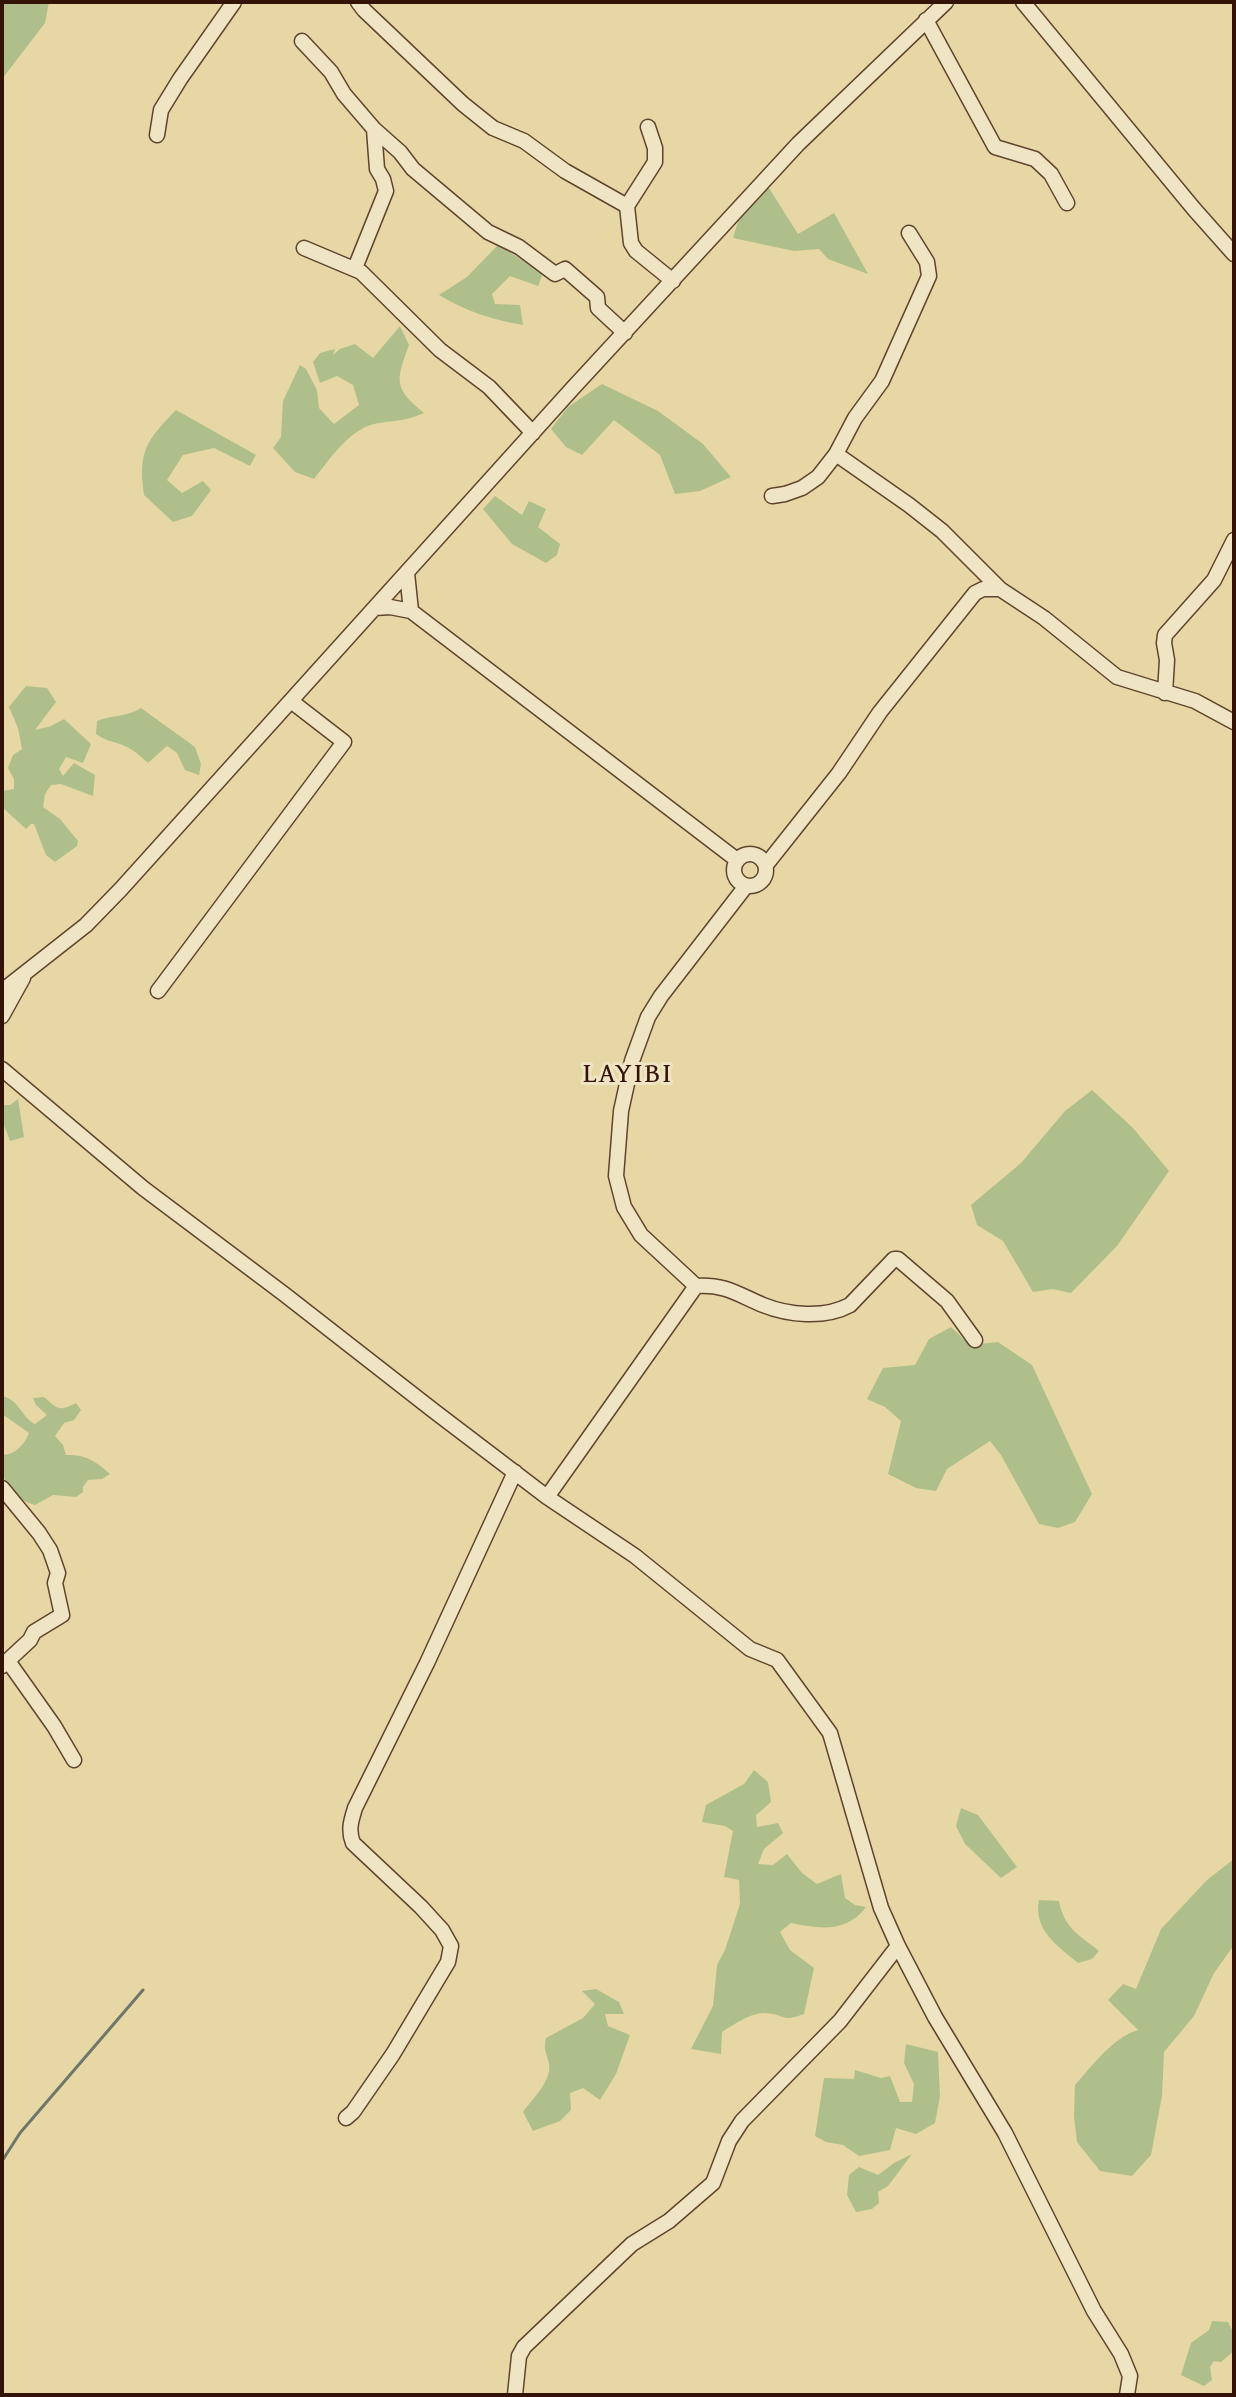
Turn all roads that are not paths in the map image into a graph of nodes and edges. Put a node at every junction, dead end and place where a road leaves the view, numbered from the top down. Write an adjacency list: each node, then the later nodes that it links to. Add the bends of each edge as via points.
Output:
1 (234, 2): 9 (street, via 161,110)
2 (358, 2): 11 (street, via 493,128 524,141)
3 (946, 2): 5 (street)
4 (1023, 2): 14 (street)
5 (926, 20): 10 (street, via 995,147 1035,159 1051,174); 16 (street, via 798,144)
6 (302, 41): 8 (street)
7 (648, 127): 11 (street, via 655,162)
8 (374, 129): 15 (street, via 377,169 386,191); 17 (street, via 488,232 555,274 565,269 597,297 598,308)
9 (157, 135)
10 (1067, 203)
11 (627, 206): 16 (street, via 632,247)
12 (909, 233): 19 (street, via 927,262 929,276 882,381)
13 (304, 248): 15 (street)
14 (1234, 254)
15 (355, 268): 18 (street)
16 (673, 281): 17 (street)
17 (625, 333): 18 (street)
18 (533, 433): 22 (street)
19 (836, 454): 20 (street, via 802,488); 23 (street, via 942,531)
20 (772, 496)
21 (1234, 540): 26 (street, via 1214,580 1165,635)
22 (407, 573): 24 (street); 25 (street)
23 (1000, 589): 26 (street, via 1117,677); 30 (street, via 975,593)
24 (375, 608): 25 (street); 27 (street)
25 (411, 611): 29 (street)
26 (1165, 693): 28 (street, via 1195,701)
27 (291, 701): 32 (street, via 104,907); 34 (street, via 344,742)
28 (1234, 722)
29 (737, 860): 30 (street, via 756,854); 31 (street, via 733,870)
30 (766, 865): 31 (street, via 763,880)
31 (746, 886): 37 (street, via 648,1017 621,1111 616,1176 624,1207 641,1235)
32 (26, 973): 33 (street); 35 (street)
33 (2, 991)
34 (158, 991)
35 (2, 1016)
36 (2, 1069): 39 (street, via 143,1188)
37 (696, 1286): 38 (street, via 715,1285 787,1311 824,1312 850,1305 898,1259 947,1301); 41 (street)
38 (975, 1340)
39 (515, 1472): 41 (street); 45 (street, via 350,1825 353,1843 421,1907 451,1946 448,1962 398,2047)
40 (2, 1488): 42 (street, via 50,1550 62,1615 34,1632)
41 (547, 1497): 44 (street, via 635,1556 750,1649 777,1660 832,1736 881,1908)
42 (5, 1664): 43 (street)
43 (74, 1760)
44 (898, 1946): 46 (street, via 840,2021 742,2121 713,2183 632,2244 524,2347); 47 (street, via 1005,2133 1121,2354 1130,2376)
45 (346, 2118)
46 (515, 2395)
47 (1127, 2395)

